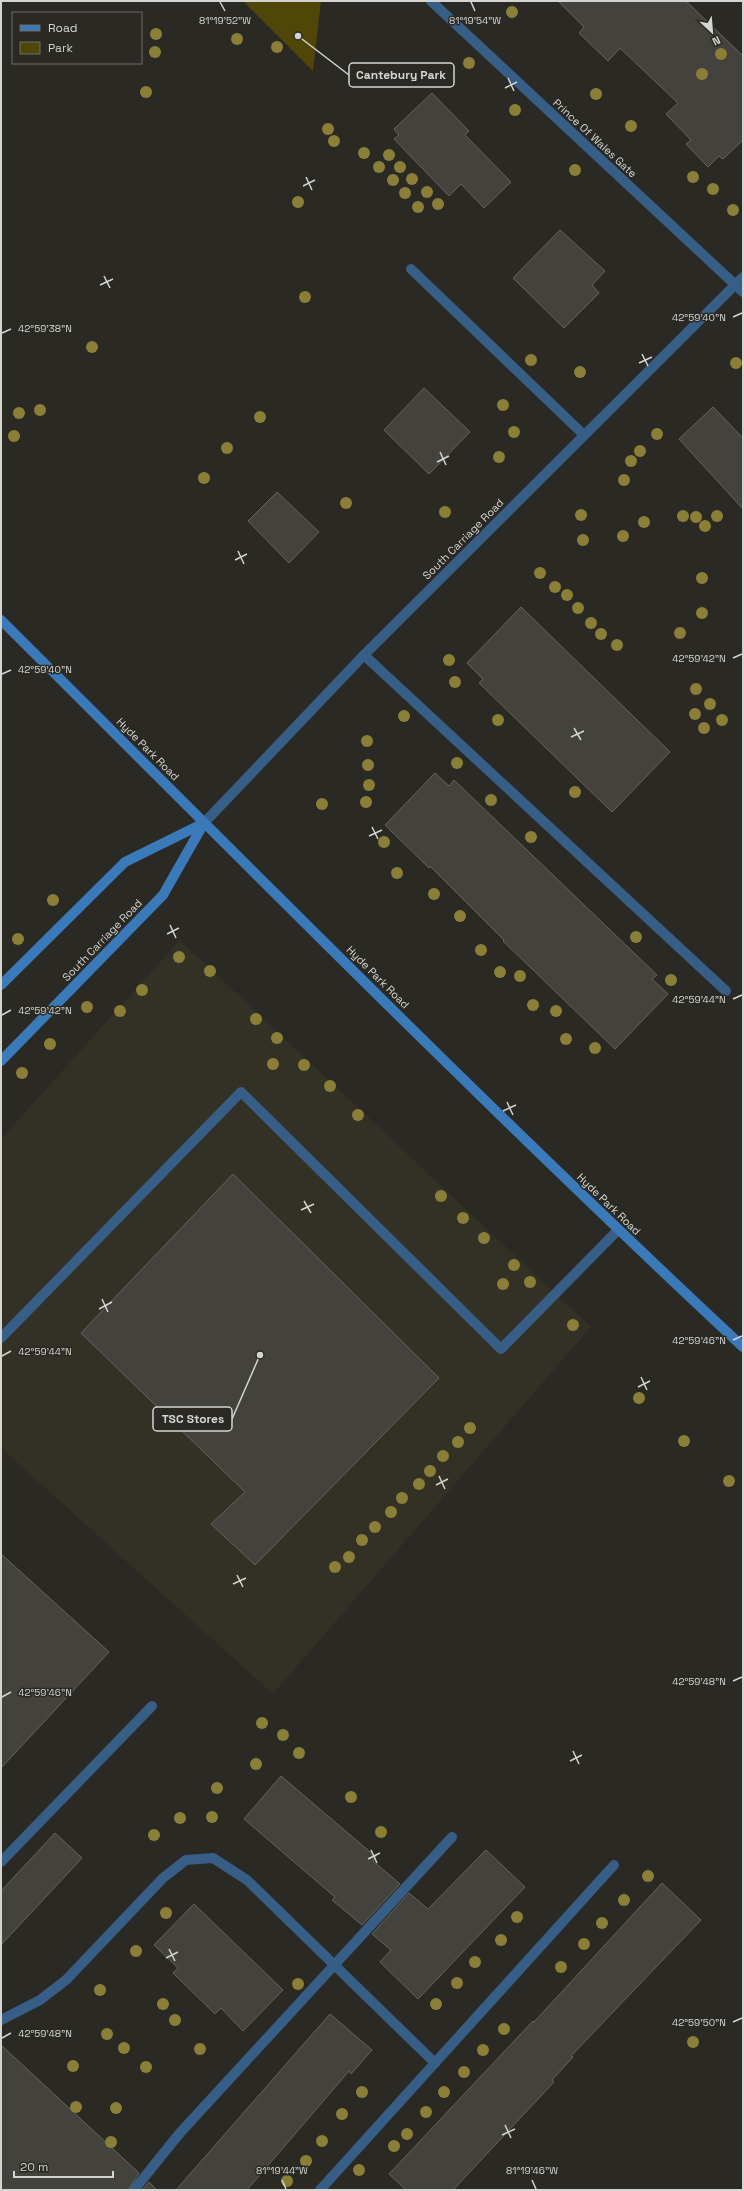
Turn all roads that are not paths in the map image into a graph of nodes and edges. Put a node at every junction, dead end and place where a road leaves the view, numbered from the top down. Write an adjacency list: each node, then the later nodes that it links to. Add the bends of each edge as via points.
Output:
1 (431, 1): 4 (street, Prince Of Wales Gate)
2 (411, 269): 5 (street)
3 (743, 277): 4 (street, South Carriage Road)
4 (739, 288): 5 (street, South Carriage Road)
5 (584, 435): 7 (street, South Carriage Road)
6 (1, 620): 8 (main road, Hyde Park Road)
7 (364, 655): 8 (street, South Carriage Road); 10 (street)
8 (204, 822): 9 (main road, South Carriage Road, via 125,862); 11 (main road, South Carriage Road, via 163,895); 12 (main road, Hyde Park Road)
9 (1, 985)
10 (726, 990)
11 (1, 1061)
12 (618, 1230): 13 (street, via 501,1349 241,1092); 14 (main road, Hyde Park Road)
13 (1, 1338)
14 (743, 1347)
15 (152, 1706): 17 (street)
16 (452, 1837): 19 (street)
17 (1, 1862)
18 (614, 1865): 21 (street)
19 (335, 1965): 20 (street, via 247,1880 213,1858 186,1860 163,1878 66,1980 40,2000); 21 (street); 22 (street, via 179,2134)
20 (1, 2020)
21 (435, 2063): 23 (street)
22 (134, 2190)
23 (320, 2190)

